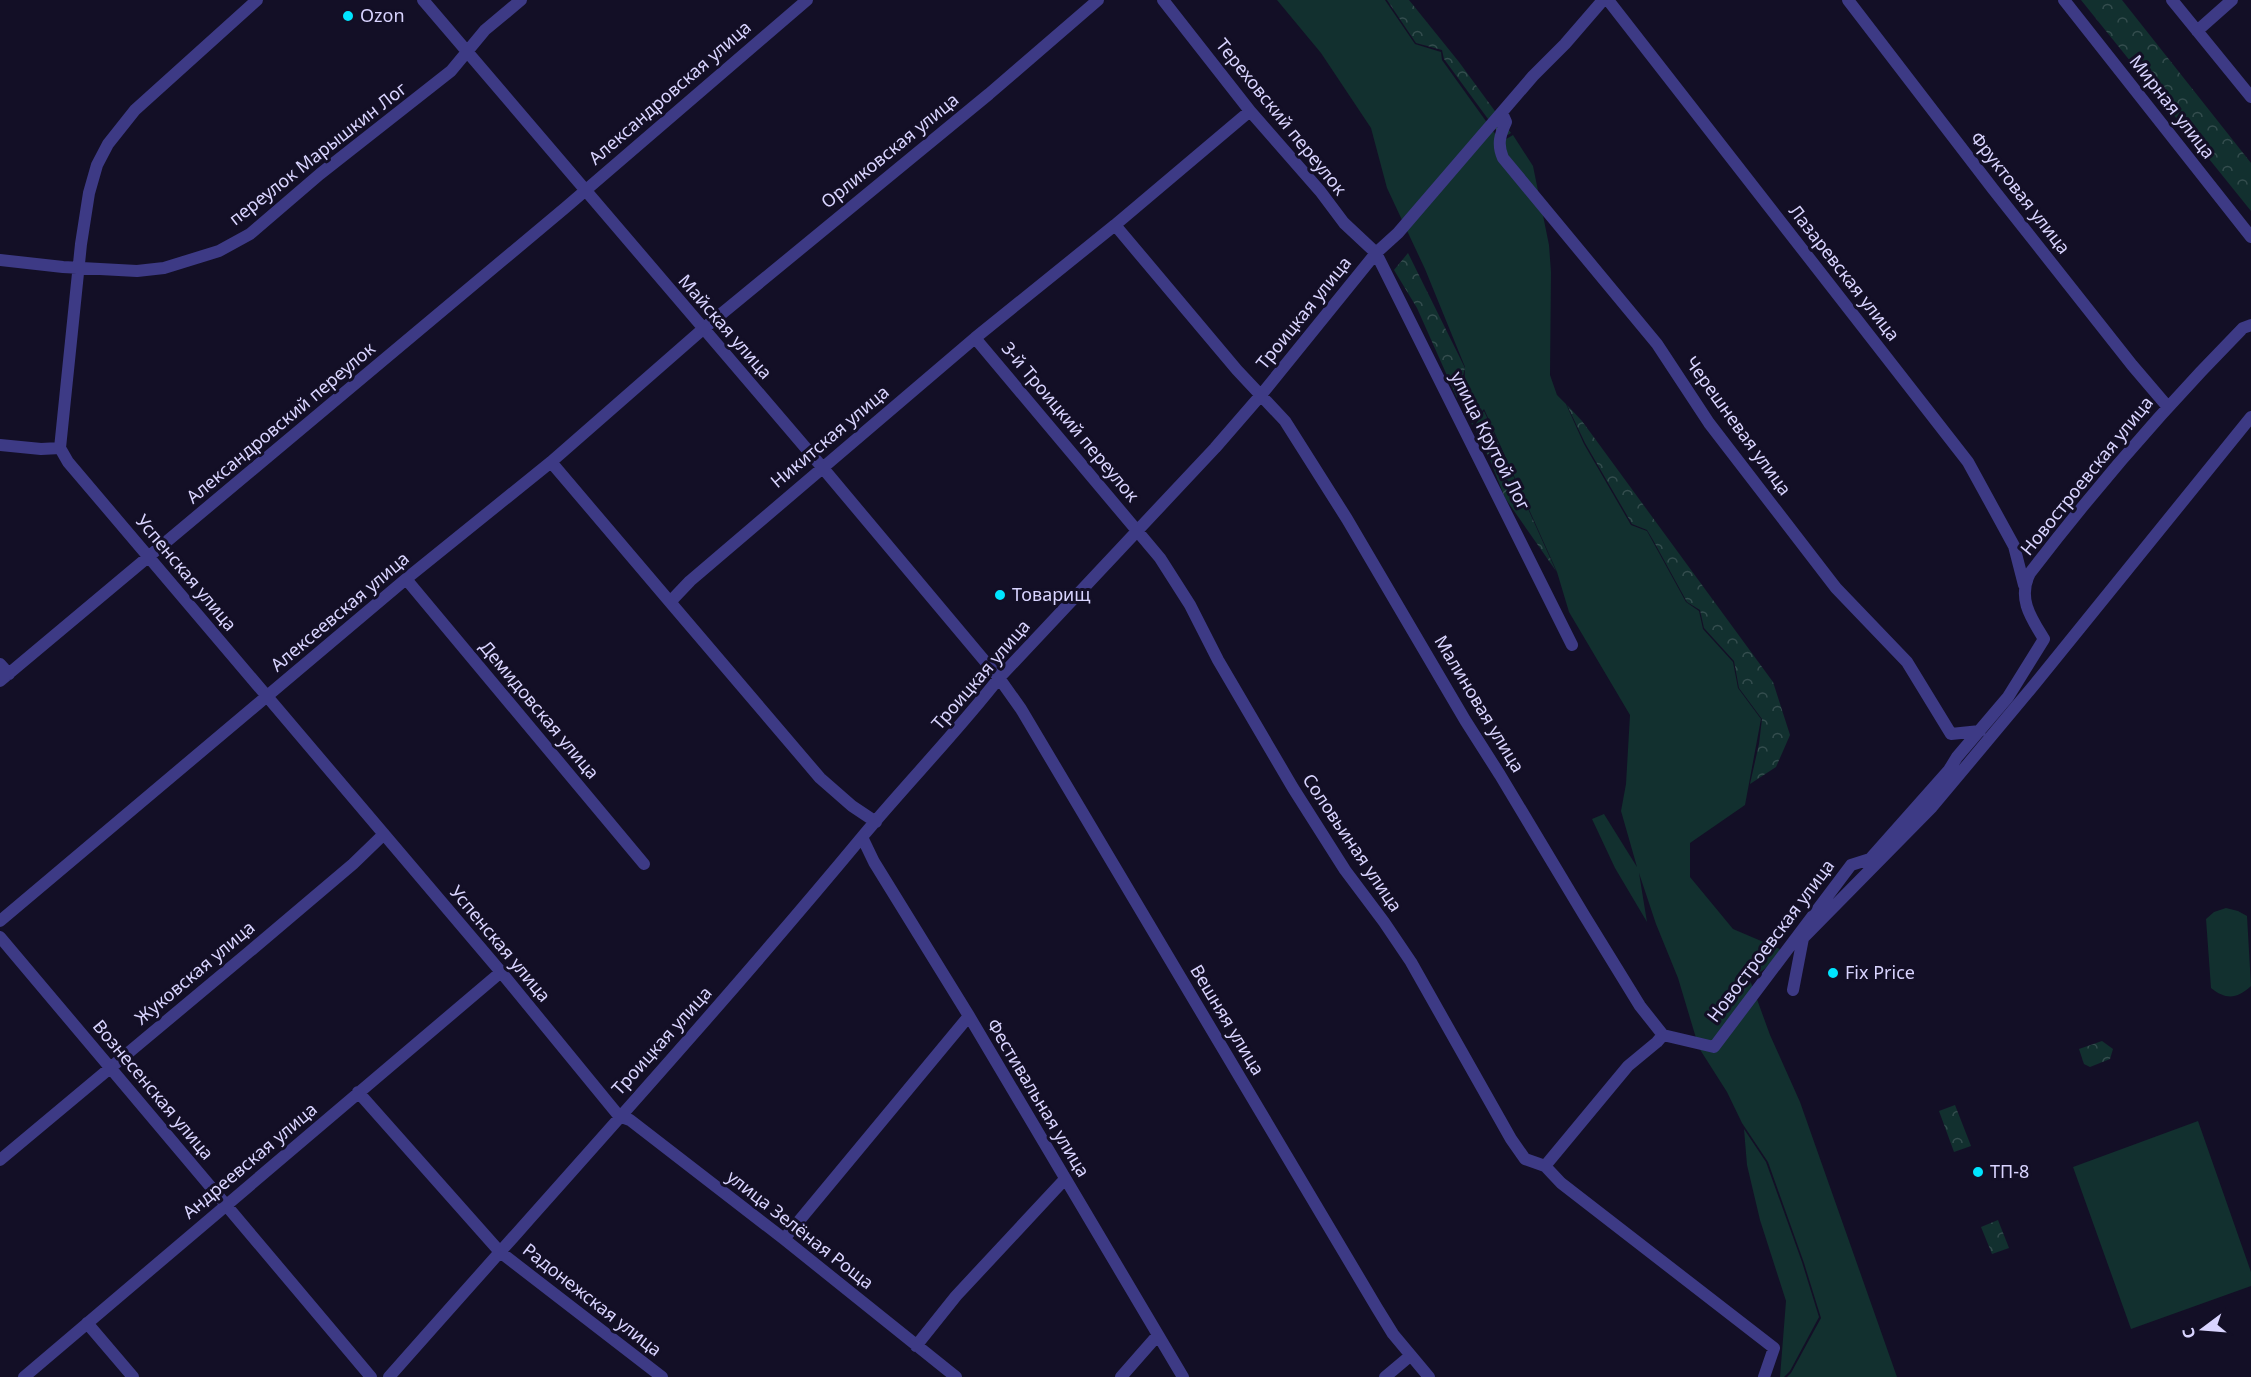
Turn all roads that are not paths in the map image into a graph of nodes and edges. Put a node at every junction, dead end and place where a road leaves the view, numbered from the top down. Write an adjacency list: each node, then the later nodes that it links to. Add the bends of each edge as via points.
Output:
1 (257, 0): 23 (street, via 135,110 108,144 89,193)
2 (423, 0): 14 (street, Майская улица)
3 (521, 0): 14 (street, переулок Марышкин Лог, via 484,30)
4 (807, 0): 18 (street, Александровская улица)
5 (1098, 0): 25 (street, Орликовская улица)
6 (1163, 0): 16 (street, Тереховский переулок)
7 (1603, 0): 17 (street, Троицкая улица)
8 (1608, 0): 37 (street, Лазаревская улица, via 1968,462 2014,546)
9 (1848, 0): 28 (street, Фруктовая улица, via 1992,189)
10 (2064, 0): 20 (street, Мирная улица)
11 (2172, 0): 13 (street)
12 (2232, 0): 13 (street)
13 (2197, 31): 15 (street)
14 (466, 52): 18 (street, Майская улица); 23 (street, переулок Марышкин Лог, via 451,71 250,234 219,251 155,269 136,272)
15 (2251, 97)
16 (1250, 111): 19 (street, Никитская улица); 21 (street, Тереховский переулок, via 1344,223)
17 (1502, 113): 21 (street, Троицкая улица); 44 (street, Черешневая улица, via 1506,122 1500,135 1503,158 1657,344 1709,423 1836,588 1907,662 1952,734)
18 (584, 191): 25 (street, Майская улица); 35 (street, Александровский переулок)
19 (1115, 225): 26 (street, Никитская улица); 27 (street, Малиновая улица)
20 (2251, 237)
21 (1376, 253): 27 (street, Троицкая улица); 39 (street, улица Крутой Лог)
22 (0, 260): 23 (street, переулок Марышкин Лог)
23 (78, 268): 31 (street)
24 (2251, 325): 28 (street, Новостроевская улица, via 2243,328)
25 (703, 329): 32 (street, Алексеевская улица); 33 (street, Майская улица)
26 (975, 338): 33 (street, Никитская улица); 34 (street, 3-й Троицкий переулок)
27 (1261, 395): 34 (street, Троицкая улица); 54 (street, Малиновая улица, via 1285,421 1310,460 1465,720 1641,1006)
28 (2167, 406): 37 (street, Новостроевская улица, via 2082,506)
29 (2251, 417): 52 (street, via 1932,807 1803,938)
30 (0, 445): 31 (street)
31 (60, 448): 35 (street, Успенская улица)
32 (551, 462): 36 (street, Алексеевская улица); 38 (street)
33 (822, 467): 38 (street, Никитская улица); 42 (street, Майская улица)
34 (1137, 529): 42 (street, Троицкая улица); 59 (street, Соловьиная улица, via 1190,605 1244,705 1339,861 1411,962 1511,1139 1525,1159)
35 (150, 557): 41 (street, Александровский переулок); 43 (street, Успенская улица)
36 (406, 579): 43 (street, Алексеевская улица); 48 (street, Демидовская улица)
37 (2024, 585): 44 (street, Новостроевская улица, via 2027,613 2044,639 2008,697)
38 (670, 602): 45 (street, via 820,778)
39 (1572, 645)
40 (0, 664): 41 (street)
41 (4, 678)
42 (999, 678): 45 (street, Троицкая улица); 67 (street, Вешняя улица, via 1377,1308)
43 (267, 698): 46 (street, Успенская улица); 49 (street, Алексеевская улица)
44 (1980, 731): 54 (street, Новостроевская улица, via 1870,859 1851,865 1714,1047)
45 (876, 822): 47 (street, Троицкая улица)
46 (384, 834): 51 (street, Успенская улица); 55 (street, Жуковская улица)
47 (862, 837): 53 (street, Фестивальная улица); 57 (street, Троицкая улица, via 723,1002)
48 (644, 864)
49 (0, 921)
50 (0, 937): 55 (street, Вознесенская улица)
51 (501, 972): 56 (street, Андреевская улица); 57 (street, Успенская улица)
52 (1793, 990)
53 (969, 1016): 60 (street, Фестивальная улица); 62 (street)
54 (1663, 1035): 59 (street, via 1628,1066)
55 (110, 1067): 58 (street, Жуковская улица); 61 (street, Вознесенская улица)
56 (358, 1092): 61 (street, Андреевская улица); 63 (street, Радонежская улица)
57 (619, 1116): 62 (street, улица Зелёная Роща, via 630,1120); 63 (street, Троицкая улица)
58 (0, 1160)
59 (1545, 1166): 78 (street, via 1561,1183 1774,1348)
60 (1065, 1179): 65 (street, Фестивальная улица); 66 (street, via 956,1296)
61 (226, 1205): 64 (street, Андреевская улица); 70 (street, Вознесенская улица)
62 (784, 1239): 66 (street, улица Зелёная Роща)
63 (500, 1252): 71 (street, Троицкая улица); 72 (street, Радонежская улица)
64 (87, 1323): 68 (street, Андреевская улица); 69 (street)
65 (1157, 1336): 74 (street); 75 (street, Фестивальная улица)
66 (916, 1346): 73 (street, улица Зелёная Роща)
67 (1410, 1356): 76 (street); 77 (street, Вешняя улица)
68 (24, 1377)
69 (133, 1377)
70 (371, 1377)
71 (390, 1377)
72 (662, 1377)
73 (956, 1377)
74 (1121, 1377)
75 (1183, 1377)
76 (1385, 1377)
77 (1429, 1377)
78 (1764, 1377)

